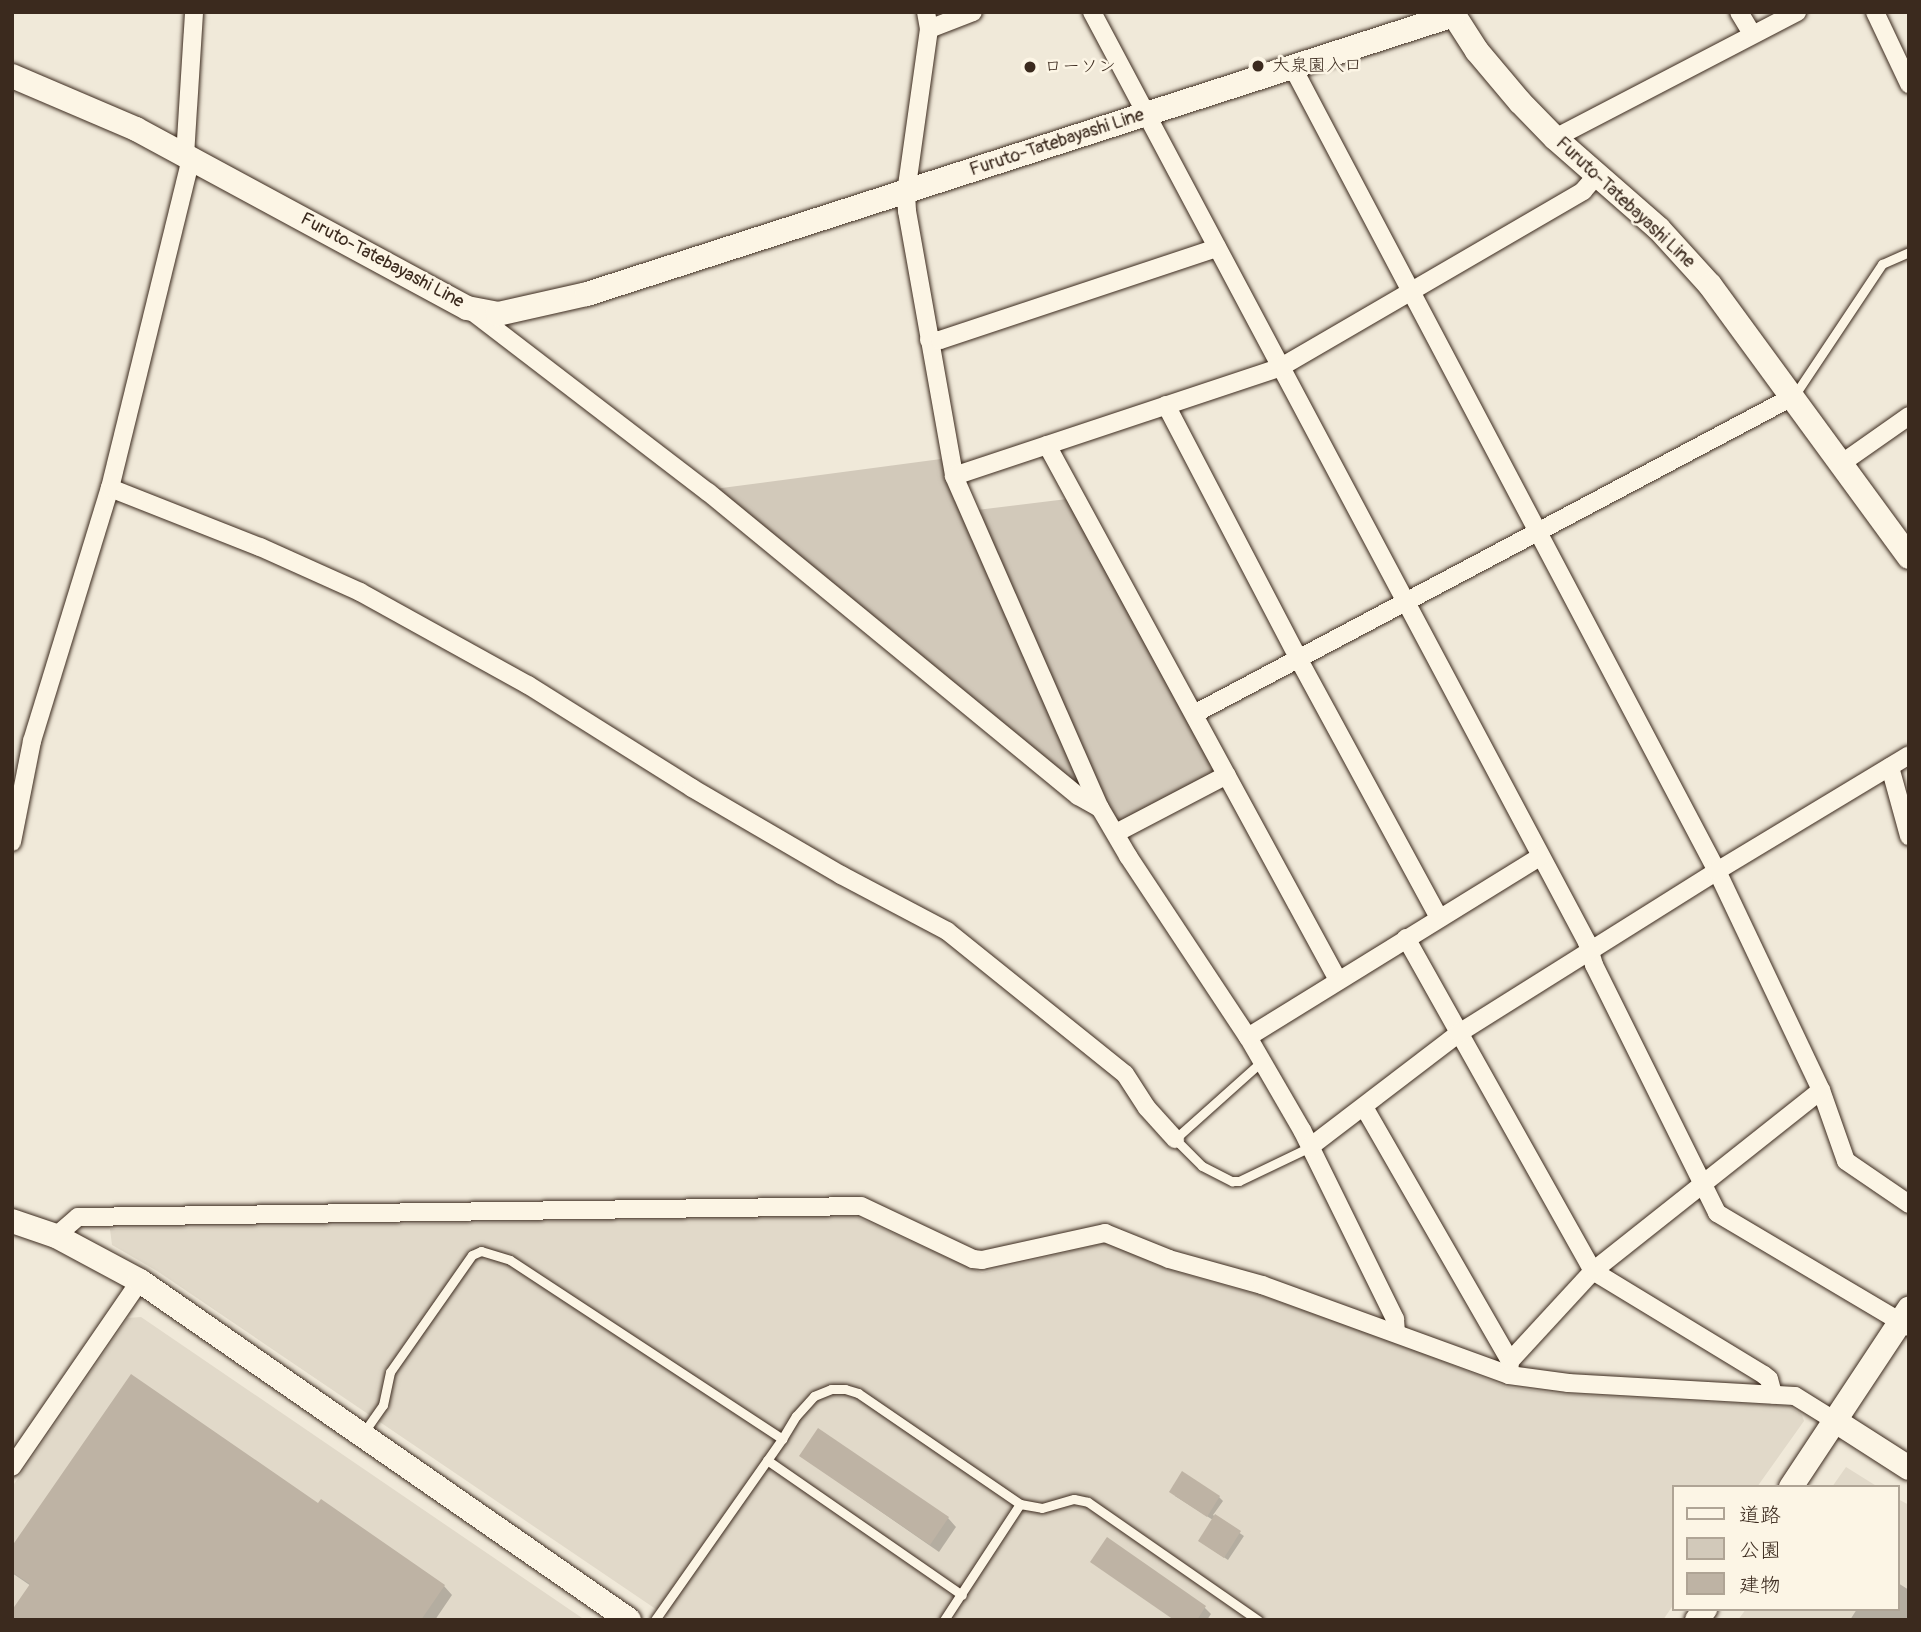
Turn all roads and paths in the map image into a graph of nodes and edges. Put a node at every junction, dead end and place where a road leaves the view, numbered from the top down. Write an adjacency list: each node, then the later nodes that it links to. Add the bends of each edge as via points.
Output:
1 (194, 12): 15 (street)
2 (973, 12): 8 (street)
3 (1092, 12): 13 (street)
4 (1739, 12): 9 (street)
5 (1797, 12): 9 (street)
6 (1875, 12): 12 (street)
7 (1453, 14): 10 (main road, Furuto-Tatebayashi Line); 14 (main road, Furuto-Tatebayashi Line, via 1496,76)
8 (927, 20): 17 (street)
9 (1752, 34): 14 (street)
10 (1292, 66): 13 (main road, Furuto-Tatebayashi Line); 20 (street)
11 (12, 76): 15 (main road, Furuto-Tatebayashi Line, via 88,106)
12 (1909, 84)
13 (1146, 113): 17 (main road, Furuto-Tatebayashi Line); 18 (street)
14 (1555, 138): 16 (main road, Furuto-Tatebayashi Line)
15 (188, 157): 21 (main road, Furuto-Tatebayashi Line); 30 (street)
16 (1597, 175): 20 (street, via 1583,191); 24 (main road, Furuto-Tatebayashi Line, via 1683,254)
17 (906, 192): 21 (main road, Furuto-Tatebayashi Line, via 587,295 498,314); 22 (street)
18 (1217, 248): 22 (street); 23 (street)
19 (1909, 252): 24 (lane, via 1882,264)
20 (1413, 292): 23 (street); 31 (street)
21 (467, 308): 39 (street, via 697,484 1078,796)
22 (929, 340): 29 (street)
23 (1281, 367): 25 (street); 33 (street)
24 (1794, 396): 28 (main road, Furuto-Tatebayashi Line); 31 (street)
25 (1167, 405): 27 (street); 34 (street)
26 (1909, 416): 28 (street)
27 (1047, 445): 29 (street); 35 (street)
28 (1842, 463): 32 (main road, Furuto-Tatebayashi Line)
29 (954, 476): 39 (street)
30 (110, 488): 42 (street, via 32,741); 54 (street, via 360,592 528,685 841,876 947,931 1125,1074)
31 (1537, 531): 33 (street); 44 (street)
32 (1909, 557)
33 (1406, 601): 34 (street); 43 (street)
34 (1298, 658): 35 (street); 45 (street)
35 (1194, 714): 38 (street)
36 (1909, 755): 37 (street)
37 (1889, 767): 41 (street); 44 (street)
38 (1227, 775): 40 (street); 48 (street)
39 (1100, 808): 40 (street)
40 (1116, 833): 50 (street)
41 (1909, 836)
42 (12, 842)
43 (1540, 857): 45 (street); 47 (street)
44 (1717, 871): 47 (street); 52 (street)
45 (1439, 918): 46 (street)
46 (1406, 938): 48 (street); 49 (street)
47 (1591, 952): 49 (street); 56 (street)
48 (1338, 980): 50 (street)
49 (1459, 1033): 53 (street); 60 (street)
50 (1248, 1037): 51 (street)
51 (1261, 1062): 54 (lane); 55 (street)
52 (1821, 1090): 56 (street); 57 (street, via 1846,1161)
53 (1364, 1107): 55 (street); 64 (street)
54 (1175, 1139): 55 (lane, via 1202,1166 1232,1181)
55 (1310, 1147): 63 (street, via 1395,1319)
56 (1702, 1184): 60 (street); 62 (street, via 1717,1213)
57 (1909, 1204)
58 (12, 1221): 59 (main road)
59 (55, 1236): 61 (main road); 63 (street, via 78,1217 854,1206 982,1260 1105,1233 1169,1259 1262,1285)
60 (1593, 1271): 64 (street); 65 (street, via 1764,1375)
61 (140, 1281): 67 (main road); 70 (street)
62 (1906, 1319): 66 (main road)
63 (1396, 1332): 64 (street)
64 (1510, 1368): 65 (street, via 1568,1383)
65 (1773, 1394): 66 (street, via 1795,1396)
66 (1837, 1422): 71 (main road); 72 (main road)
67 (363, 1434): 68 (lane, via 383,1405 390,1372 466,1262 481,1251 510,1260); 75 (main road)
68 (782, 1439): 69 (lane); 73 (lane, via 814,1396 845,1389 869,1400)
69 (767, 1460): 74 (lane); 76 (lane)
70 (12, 1467)
71 (1909, 1468)
72 (1792, 1485)
73 (1020, 1504): 74 (lane); 78 (lane, via 1042,1508 1074,1499 1088,1502)
74 (962, 1595): 77 (lane)
75 (629, 1620)
76 (655, 1620)
77 (944, 1620)
78 (1258, 1620)

